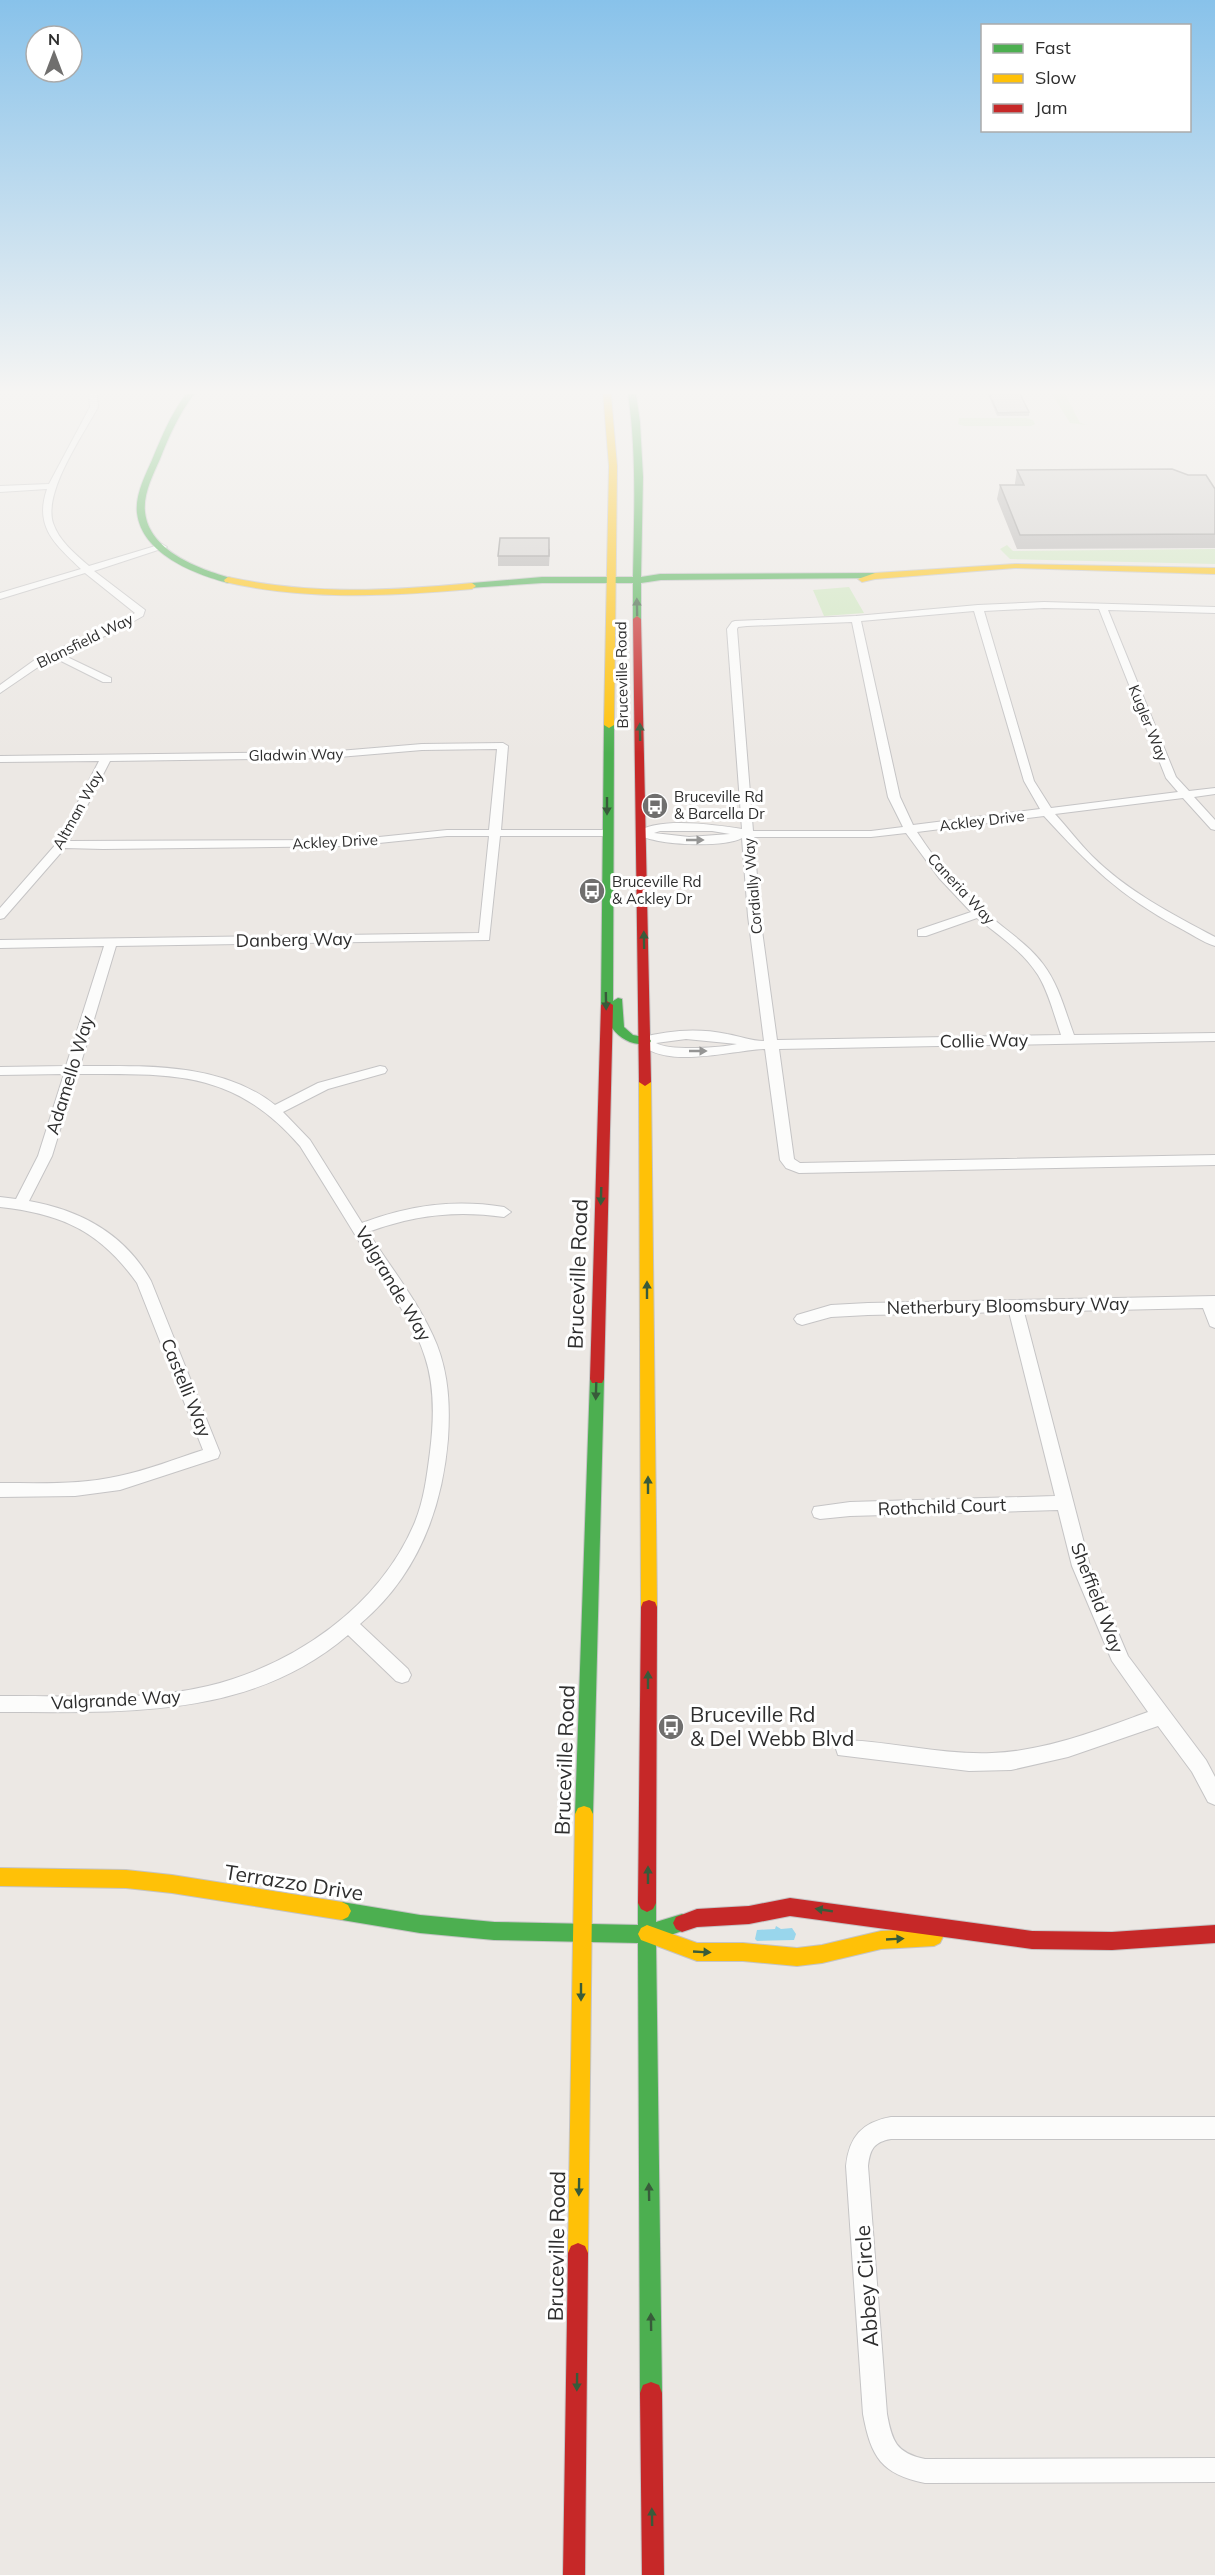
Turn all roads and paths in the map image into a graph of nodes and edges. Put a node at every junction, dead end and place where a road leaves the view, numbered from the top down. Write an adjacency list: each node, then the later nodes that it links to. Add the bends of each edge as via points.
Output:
1 (47, 514): 6 (street, via 49,527 60,545)
2 (141, 514): 5 (main road, via 148,532)
3 (612, 514): 8 (main road, Bruceville Road)
4 (638, 516): 9 (main road, Bruceville Road)
5 (162, 547): 6 (street); 8 (main road, via 212,574 294,592 360,594 528,581)
6 (86, 569): 10 (street); 15 (street, Blansfield Way, via 140,610 140,614)
7 (1215, 571): 9 (main road, via 1015,566 875,576)
8 (610, 580): 9 (main road); 18 (main road, Bruceville Road)
9 (643, 580): 26 (main road, Bruceville Road, one-way to 9)
10 (0, 596)
11 (1102, 606): 12 (street, Cordially Way); 13 (street, Cordially Way); 22 (street, Kugler Way, via 1170,778)
12 (978, 608): 14 (street, Cordially Way); 23 (street, via 1029,781)
13 (1215, 610)
14 (856, 620): 25 (street, Caneria Way, via 894,797); 29 (street, Cordially Way, via 747,622 733,626)
15 (54, 654): 16 (street); 17 (street, Blansfield Way)
16 (107, 680)
17 (0, 690)
18 (608, 757): 26 (main road, Bruceville Road, via 619,781 619,814 624,822); 27 (main road, Bruceville Road, one-way to 27)
19 (106, 758): 20 (street, Gladwin Way); 28 (street, Gladwin Way, via 327,755 422,747 503,746); 30 (street, Altman Way)
20 (0, 759)
21 (1215, 791): 22 (street, Ackley Drive)
22 (1184, 795): 23 (street, Ackley Drive); 24 (street, Kugler Way)
23 (1048, 813): 25 (street, Ackley Drive); 34 (street, via 1089,859 1118,884 1156,911)
24 (1215, 827)
25 (911, 830): 29 (street, Ackley Drive, via 839,835); 31 (street, Caneria Way, via 937,868)
26 (642, 832): 29 (street, Ackley Drive, via 675,840); 40 (main road, Bruceville Road, one-way to 26)
27 (607, 833): 28 (street, Ackley Drive); 37 (main road, Bruceville Road)
28 (495, 834): 30 (street, Ackley Drive, via 429,834 350,843); 35 (street, Danberg Way, via 485,937)
29 (749, 834): 41 (street, Cordially Way, via 754,916)
30 (62, 844): 32 (street, Altman Way)
31 (979, 913): 33 (street); 39 (street, Caneria Way, via 1021,947 1039,968 1051,987)
32 (0, 915)
33 (922, 933)
34 (1215, 942)
35 (111, 943): 36 (street, Danberg Way); 42 (street, Adamello Way)
36 (0, 944)
37 (606, 946): 40 (main road, Bruceville Road, via 617,976 618,1028 629,1038); 65 (main road, Bruceville Road, one-way to 65)
38 (1215, 1037): 39 (street, Collie Way)
39 (1069, 1039): 41 (street, Collie Way)
40 (645, 1041): 41 (street, Collie Way, via 658,1050 673,1051 726,1051); 66 (main road, Bruceville Road, one-way to 40)
41 (772, 1045): 46 (street, Cordially Way, via 787,1160 799,1168)
42 (72, 1070): 44 (street, Valgrande Way); 45 (street, Valgrande Way, via 146,1070 198,1076 249,1094); 48 (street, Adamello Way, via 45,1156)
43 (380, 1070): 45 (street, via 322,1086)
44 (0, 1071)
45 (275, 1110): 50 (street, Valgrande Way, via 305,1143)
46 (1215, 1160)
47 (0, 1202): 48 (street, Castelli Way)
48 (20, 1204): 55 (street, Castelli Way, via 76,1219 113,1242 130,1260 144,1281 212,1453 119,1483)
49 (504, 1212): 50 (street, via 476,1207 429,1208)
50 (360, 1229): 58 (street, Valgrande Way, via 423,1330 441,1382 442,1410 433,1491 423,1523 386,1586)
51 (1212, 1302): 52 (street, Netherbury Bloomsbury Way); 54 (street)
52 (1016, 1306): 53 (street, Netherbury Bloomsbury Way, via 831,1311); 56 (street, Sheffield Way)
53 (802, 1319)
54 (1215, 1322)
55 (0, 1490)
56 (1065, 1503): 57 (street, Rothchild Court); 61 (street, Sheffield Way, via 1081,1566 1121,1660)
57 (820, 1512)
58 (348, 1624): 59 (street); 60 (street, Valgrande Way, via 273,1671 207,1694 135,1703)
59 (402, 1675)
60 (0, 1704)
61 (1162, 1716): 62 (street, via 1076,1746 1011,1761 940,1760); 63 (street, Sheffield Way, via 1199,1766)
62 (845, 1749)
63 (1215, 1796)
64 (0, 1877): 65 (main road, Terrazzo Drive, via 126,1879 420,1924)
65 (581, 1934): 66 (main road, Terrazzo Drive); 71 (main road, Bruceville Road, one-way to 71)
66 (647, 1934): 68 (main road, one-way to 68, via 697,1952 796,1957 881,1940); 68 (main road, one-way to 66, via 790,1906 749,1915 697,1918); 72 (main road, Bruceville Road, one-way to 66)
67 (1215, 1934): 68 (main road, via 1112,1941)
68 (985, 1935)
69 (1215, 2128): 70 (street, Abbey Circle, via 876,2129 858,2149 857,2166 875,2414 880,2439 890,2456 906,2468 924,2471)
70 (1215, 2470)
71 (574, 2575)
72 (653, 2575)

